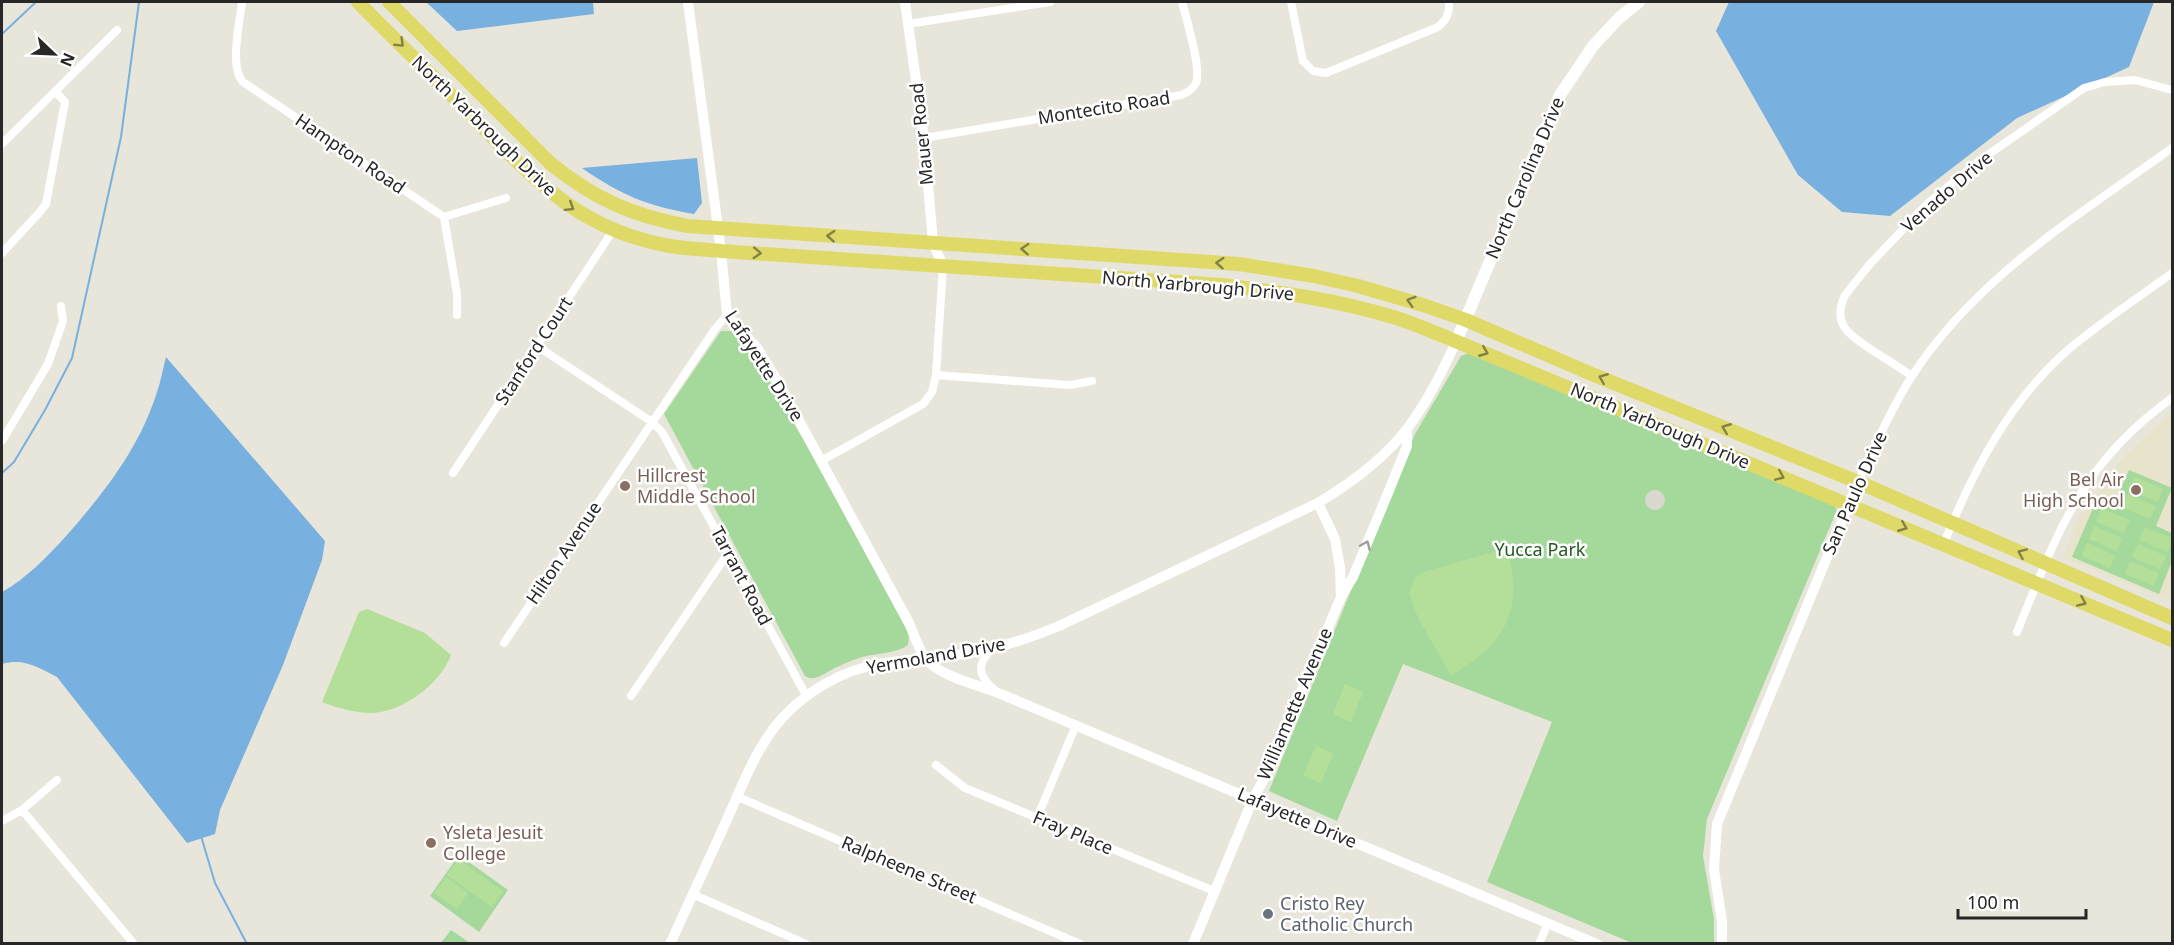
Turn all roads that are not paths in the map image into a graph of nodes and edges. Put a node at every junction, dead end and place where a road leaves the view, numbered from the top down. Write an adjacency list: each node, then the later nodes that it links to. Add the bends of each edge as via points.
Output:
1 (242, 2): 19 (street, Hampton Road, via 238,77)
2 (358, 2): 21 (main road, North Yarbrough Drive, one-way to 21, via 539,183 574,210)
3 (389, 2): 20 (main road, North Yarbrough Drive, via 574,183 638,214)
4 (688, 2): 20 (street, Lafayette Drive)
5 (905, 2): 11 (street, Mauer Road)
6 (1050, 2): 11 (street)
7 (1182, 2): 15 (street, Montecito Road, via 1198,71 1195,84 1187,92)
8 (1291, 2): 9 (street, via 1303,61 1313,71 1326,73 1438,27 1446,19)
9 (1449, 2)
10 (1639, 2): 32 (main road, North Carolina Drive, via 1593,46 1560,95)
11 (908, 24): 15 (street, Mauer Road)
12 (117, 30): 14 (street)
13 (2172, 90): 36 (street, Venado Drive, via 2129,80 2084,88 1979,161 1928,203 1892,240 1845,295 1840,315 1851,336)
14 (55, 91): 16 (street); 24 (street, via 65,102 46,204)
15 (924, 138): 22 (street, Mauer Road)
16 (2, 144)
17 (2172, 148): 36 (street, San Paulo Drive, via 2002,273 1958,318)
18 (506, 198): 19 (street)
19 (444, 217): 30 (street)
20 (717, 229): 22 (main road, North Yarbrough Drive, one-way to 20); 23 (street, Lafayette Drive)
21 (614, 230): 23 (main road, North Yarbrough Drive, via 671,246); 34 (street, Stanford Court)
22 (933, 243): 25 (street, Mauer Road); 27 (main road, North Yarbrough Drive, one-way to 22, via 1239,264)
23 (721, 251): 25 (main road, North Yarbrough Drive, one-way to 25); 31 (street, Lafayette Drive)
24 (2, 253)
25 (943, 266): 28 (main road, North Yarbrough Drive, via 1222,285); 35 (street)
26 (2172, 273): 49 (street, via 2091,331 2038,379 1984,455)
27 (1320, 277): 28 (main road); 32 (main road, North Yarbrough Drive, one-way to 27, via 1391,294)
28 (1316, 299): 33 (main road, North Yarbrough Drive, via 1394,317)
29 (61, 306): 41 (street, via 63,321 48,364)
30 (457, 315)
31 (727, 315): 39 (street, Hilton Avenue); 43 (street, Lafayette Drive, via 758,349)
32 (1466, 320): 33 (main road, North Carolina Drive); 42 (main road, North Yarbrough Drive, one-way to 32)
33 (1456, 342): 40 (street, Williamette Avenue); 44 (main road, North Yarbrough Drive, one-way to 44)
34 (537, 346): 39 (street, Tarrant Road); 45 (street, Stanford Court)
35 (936, 375): 37 (street, via 1070,385); 43 (street, via 932,392 923,404)
36 (1912, 376): 46 (street, San Paulo Drive)
37 (1092, 381)
38 (2172, 398): 52 (street, via 2109,452 2064,520)
39 (652, 422): 51 (street, Tarrant Road, via 662,432); 58 (street, Hilton Avenue)
40 (1407, 429): 47 (street, Yermoland Drive, via 1368,469); 54 (street, Williamette Avenue, one-way to 40, via 1353,578 1407,446)
41 (2, 441)
42 (1757, 441): 44 (main road); 46 (main road, North Yarbrough Drive)
43 (821, 461): 60 (street, Lafayette Drive)
44 (1748, 463): 48 (main road, North Yarbrough Drive, one-way to 48)
45 (453, 473)
46 (1858, 482): 48 (street, San Paulo Drive); 49 (main road, North Yarbrough Drive)
47 (1318, 503): 54 (street, Williamette Avenue, via 1336,546); 59 (street, Yermoland Drive, via 1059,626)
48 (1848, 505): 50 (main road, North Yarbrough Drive, one-way to 50); 82 (street, San Paulo Drive, via 1717,824 1713,870)
49 (1952, 522): 50 (street); 52 (main road, North Yarbrough Drive, one-way to 49)
50 (1944, 543): 53 (main road, North Yarbrough Drive)
51 (728, 553): 62 (street); 63 (street, Tarrant Road)
52 (2045, 563): 53 (street); 55 (main road, North Yarbrough Drive)
53 (2037, 583): 56 (street); 57 (main road, North Yarbrough Drive, one-way to 57)
54 (1341, 597): 68 (street, Williamette Avenue)
55 (2172, 618)
56 (2017, 632)
57 (2172, 640)
58 (504, 643)
59 (992, 649): 60 (street, Yermoland Drive); 61 (street, via 981,664 981,673)
60 (925, 659): 61 (street, Lafayette Drive, via 936,669); 63 (street, Yermoland Drive, via 851,671)
61 (996, 692): 64 (street, Lafayette Drive)
62 (630, 696)
63 (807, 697): 67 (street, Yermoland Drive, via 785,714 761,746)
64 (1076, 725): 68 (street, Lafayette Drive); 70 (street)
65 (936, 765): 70 (street, Fray Place, via 965,788)
66 (57, 780): 69 (street)
67 (738, 797): 73 (street, Yermoland Drive); 78 (street, Ralpheene Street)
68 (1253, 799): 72 (street, Williamette Avenue); 74 (street, Lafayette Drive)
69 (22, 810): 71 (street); 75 (street)
70 (1037, 818): 72 (street, Fray Place)
71 (2, 821)
72 (1214, 891): 79 (street, Williamette Avenue)
73 (692, 894): 76 (street, Yermoland Drive); 77 (street)
74 (1548, 923): 80 (street); 81 (street, Lafayette Drive)
75 (134, 944)
76 (669, 944)
77 (806, 944)
78 (1080, 944)
79 (1193, 944)
80 (1539, 944)
81 (1597, 944)
82 (1722, 944)

